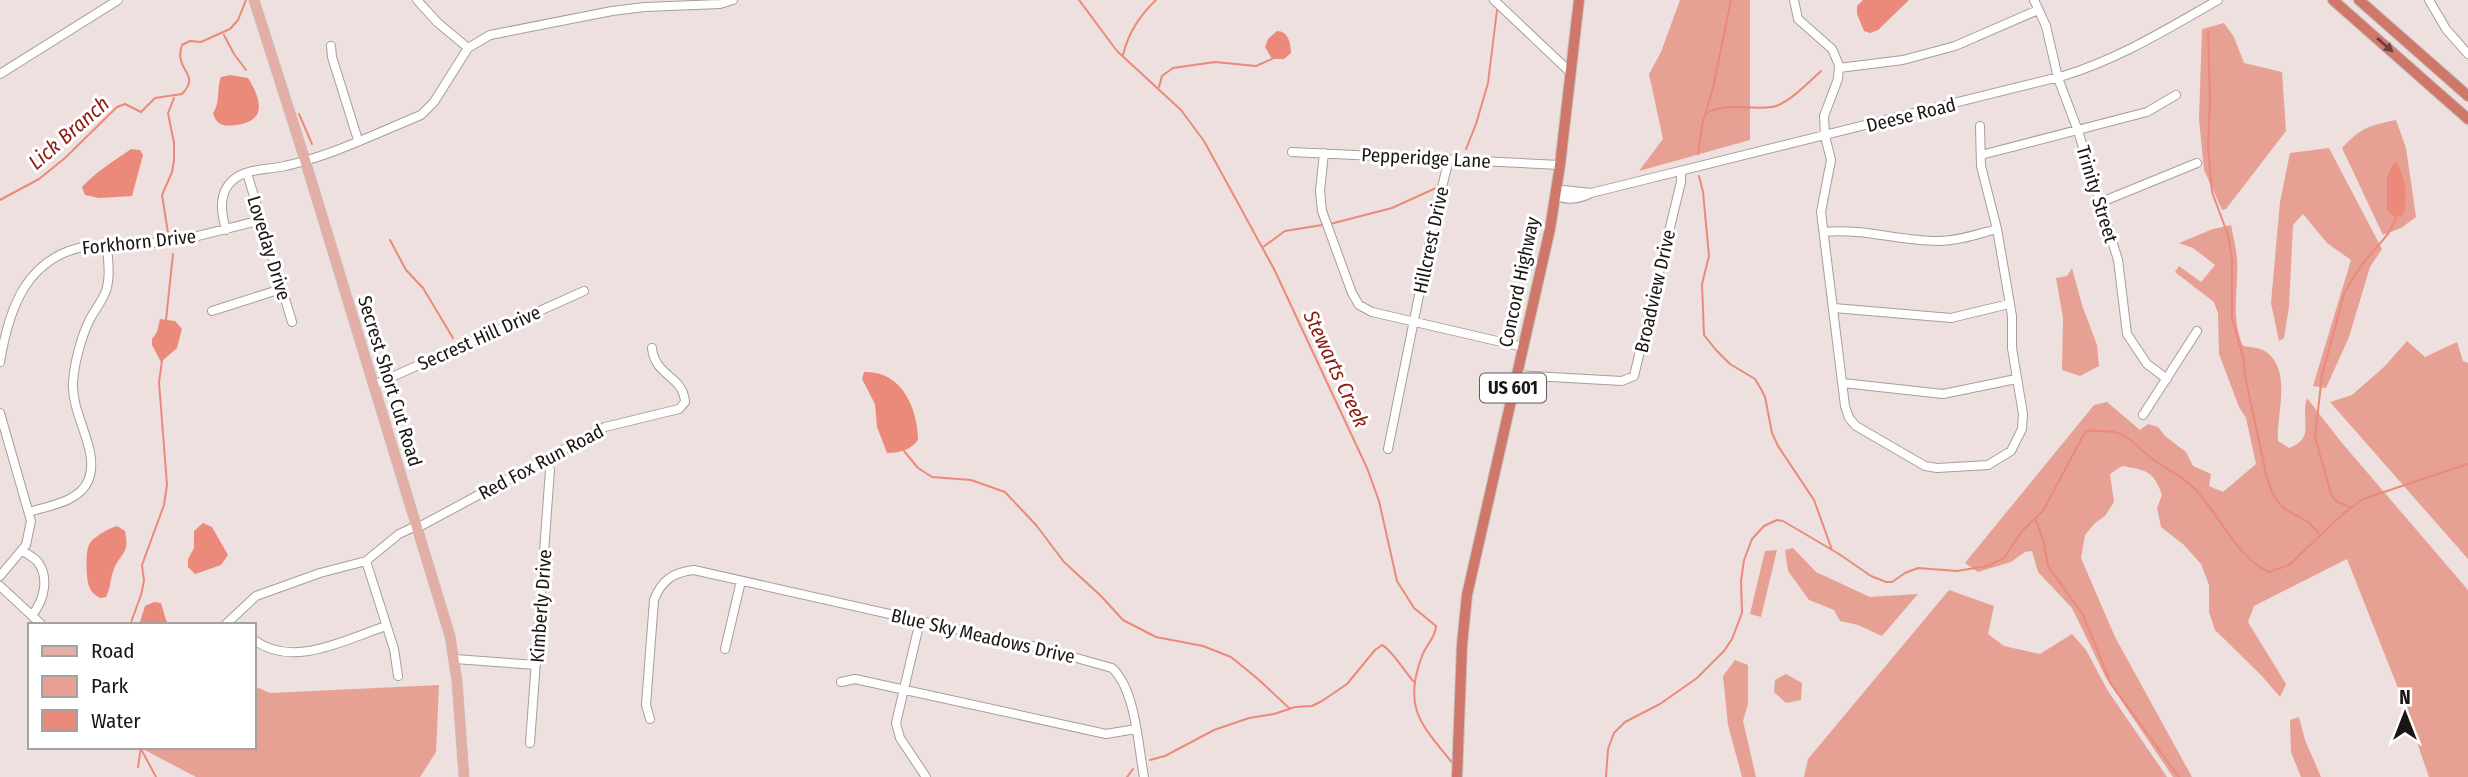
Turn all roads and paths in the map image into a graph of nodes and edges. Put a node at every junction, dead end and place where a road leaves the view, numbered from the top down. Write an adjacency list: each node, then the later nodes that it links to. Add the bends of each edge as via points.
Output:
1 (118, 0): 20 (street)
2 (254, 0): 33 (main road, Secrest Short Cut Road)
3 (417, 0): 16 (street)
4 (733, 0): 13 (street)
5 (1494, 0): 19 (street)
6 (1579, 0): 19 (highway, Concord Highway / US 601)
7 (1794, 0): 18 (street, via 1798,19 1832,49)
8 (2034, 0): 14 (street, Trinity Street)
9 (2218, 0): 21 (street, Deese Road, via 2111,59)
10 (2333, 0): 24 (highway, one-way to 24)
11 (2359, 0): 23 (highway)
12 (2429, 0): 17 (street)
13 (681, 3): 16 (street, via 508,31)
14 (2038, 10): 18 (street, via 1955,46 1902,60); 21 (street, Trinity Street)
15 (331, 46): 28 (street)
16 (468, 48): 28 (street, via 430,108)
17 (2468, 54)
18 (1839, 68): 27 (street, via 1824,116)
19 (1571, 73): 35 (highway, Concord Highway / US 601)
20 (0, 74)
21 (2058, 78): 26 (street, Trinity Street); 27 (street, Deese Road)
22 (2176, 95): 26 (street, via 2147,112)
23 (2468, 96)
24 (2468, 119)
25 (1980, 126): 31 (street)
26 (2078, 131): 31 (street); 39 (street, Trinity Street)
27 (1825, 136): 36 (street, Deese Road); 43 (street, via 1831,160 1821,212)
28 (358, 140): 33 (street)
29 (1292, 152): 30 (street, Pepperidge Lane)
30 (1324, 153): 32 (street, Pepperidge Lane); 50 (street, via 1322,211 1352,293 1363,308)
31 (1981, 155): 41 (street)
32 (1449, 159): 35 (street, Pepperidge Lane); 50 (street, Hillcrest Drive)
33 (305, 160): 37 (street); 60 (main road, Secrest Short Cut Road)
34 (2197, 163): 39 (street)
35 (1560, 165): 38 (highway, Concord Highway / US 601)
36 (1681, 171): 38 (street, Deese Road, via 1584,197 1562,199); 56 (street, Broadview Drive, via 1634,376 1622,381)
37 (247, 173): 40 (street, Loveday Drive); 42 (street, via 233,179 222,198)
38 (1555, 195): 53 (highway, Concord Highway / US 601)
39 (2099, 203): 58 (street, Trinity Street, via 2118,260 2127,334 2147,365)
40 (261, 220): 42 (street, Forkhorn Drive); 45 (street, Loveday Drive)
41 (1997, 229): 43 (street, via 1937,241); 47 (street)
42 (226, 230): 44 (street, Forkhorn Drive, via 174,242)
43 (1824, 232): 48 (street)
44 (107, 246): 55 (street, Forkhorn Drive, via 73,249 35,271 16,301); 65 (street, via 106,292 89,321 73,384 92,464 90,477 71,499)
45 (281, 289): 49 (street); 51 (street, Loveday Drive)
46 (584, 291): 60 (street, Secrest Hill Drive)
47 (2010, 304): 48 (street, via 1951,318); 57 (street)
48 (1834, 308): 59 (street)
49 (212, 311)
50 (1414, 321): 53 (street); 63 (street, Hillcrest Drive)
51 (292, 322)
52 (2197, 331): 58 (street)
53 (1523, 347): 56 (highway, Concord Highway / US 601)
54 (652, 348): 66 (street, Red Fox Run Road, via 655,363 682,390 685,402 680,409 604,427)
55 (0, 362)
56 (1517, 375): 90 (highway, Concord Highway / US 601, via 1467,595)
57 (2017, 379): 59 (street, via 1944,394); 59 (street, via 2022,429 2011,450 1988,465 1937,468 1925,466 1856,426 1845,406)
58 (2167, 379): 62 (street)
59 (1843, 383)
60 (374, 385): 66 (main road, Secrest Short Cut Road)
61 (0, 413): 65 (street)
62 (2143, 415)
63 (1388, 449)
64 (550, 470): 80 (street, Kimberly Drive)
65 (29, 512): 67 (street, via 30,534)
66 (416, 527): 68 (street, via 399,534); 79 (main road, Secrest Short Cut Road)
67 (23, 550): 69 (street); 72 (street, via 43,575 41,605)
68 (366, 561): 75 (street, via 256,596); 76 (street)
69 (0, 576)
70 (741, 581): 73 (street, Blue Sky Meadows Drive); 78 (street); 84 (street, Blue Sky Meadows Drive, via 679,571 658,589 646,699)
71 (0, 586): 72 (street)
72 (32, 615): 74 (street)
73 (920, 621): 83 (street); 85 (street, Blue Sky Meadows Drive, via 1112,668 1128,693)
74 (40, 623)
75 (230, 623)
76 (386, 626): 77 (street, via 298,653 268,649); 81 (street)
77 (256, 641)
78 (725, 649)
79 (455, 659): 80 (street); 87 (main road, Secrest Short Cut Road)
80 (536, 665): 86 (street, Kimberly Drive)
81 (398, 676)
82 (841, 682): 83 (street, via 855,679)
83 (904, 690): 85 (street, via 1105,734); 88 (street, via 896,723 900,738)
84 (650, 719)
85 (1136, 729): 89 (street, Blue Sky Meadows Drive)
86 (530, 743)
87 (464, 777)
88 (926, 777)
89 (1144, 777)
90 (1457, 777)

